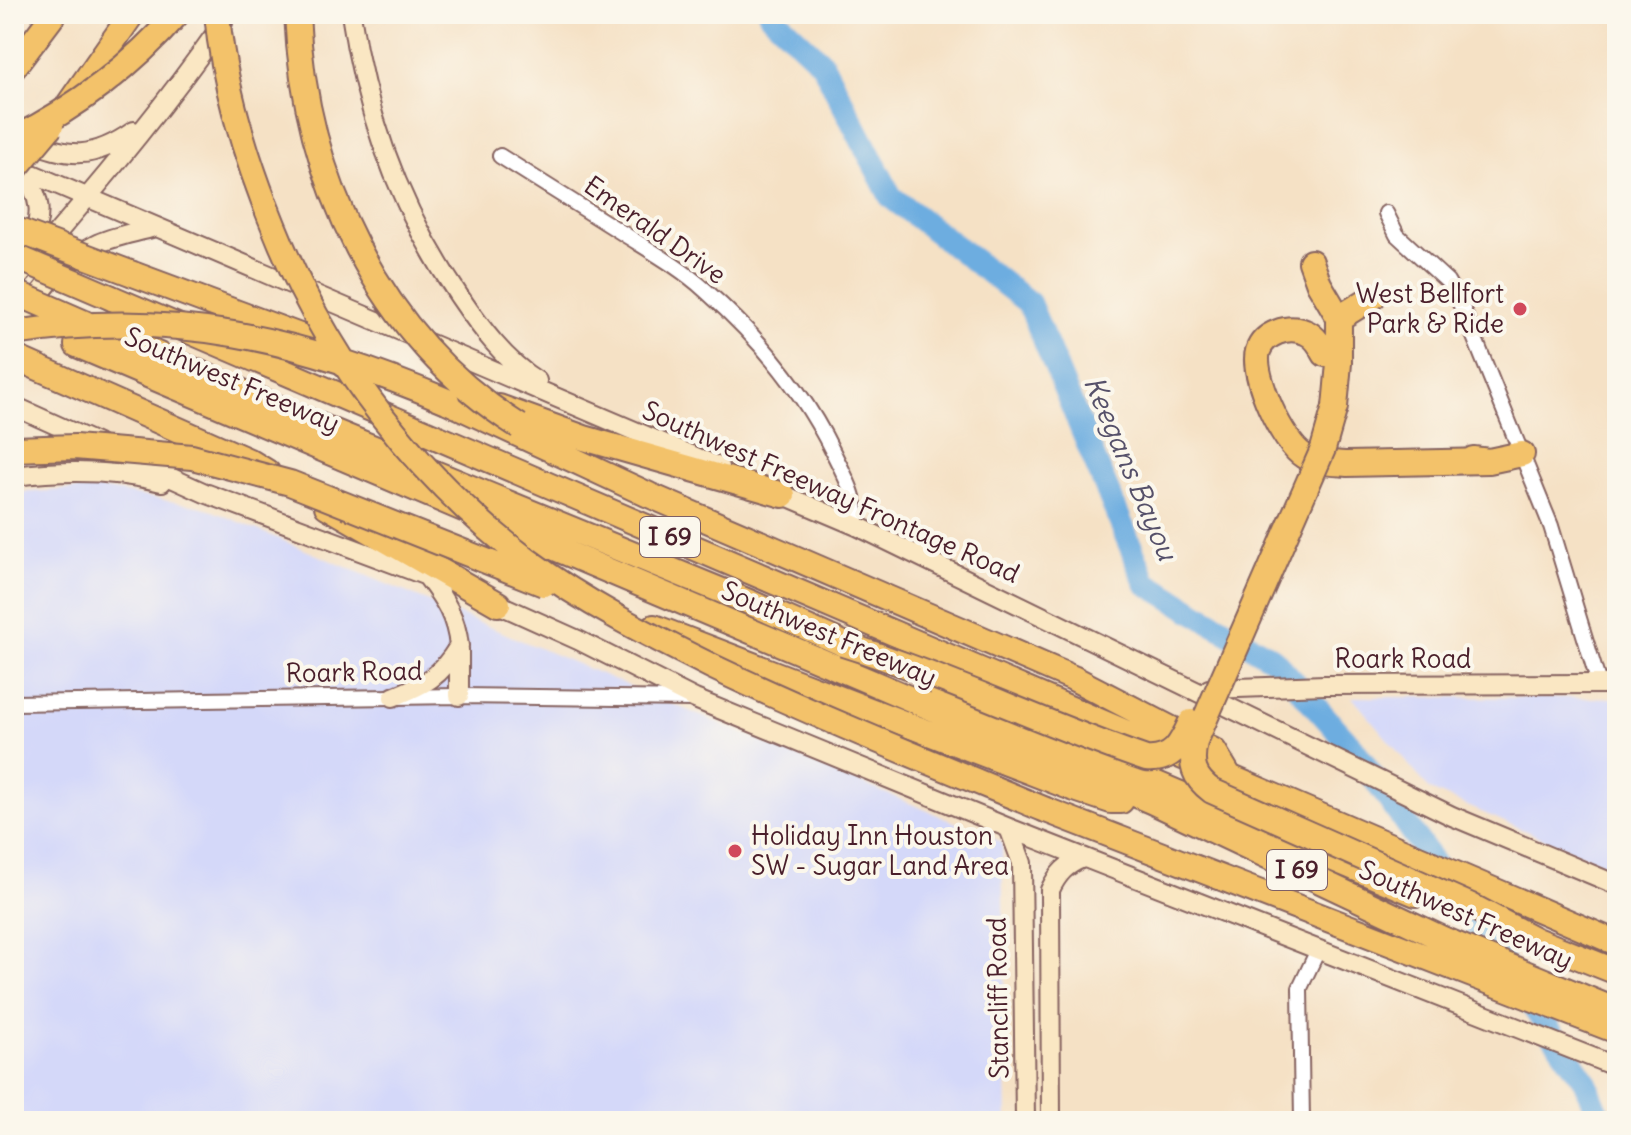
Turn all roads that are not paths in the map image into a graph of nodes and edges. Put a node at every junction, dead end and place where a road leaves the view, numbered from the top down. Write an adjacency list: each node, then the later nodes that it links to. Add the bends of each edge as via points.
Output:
1 (54, 14): 8 (highway)
2 (132, 14): 12 (highway, bridge)
3 (177, 14): 10 (highway, bridge, via 122,68 46,123)
4 (217, 14): 57 (highway, bridge, via 233,105 254,176 315,316 384,420 418,459 490,530 570,589 634,628 770,694 1046,810 1473,976)
5 (229, 14): 9 (main road)
6 (297, 14): 29 (highway, bridge, via 317,148 360,255 435,357)
7 (351, 14): 28 (main road, via 374,123 439,267 475,320 513,362)
8 (14, 66)
9 (155, 117): 10 (main road, via 89,155 57,152); 13 (main road)
10 (14, 138)
11 (500, 156): 35 (street, Emerald Drive, via 703,288 745,330 799,392 827,439 849,484)
12 (16, 168): 13 (main road, Southwest Freeway Frontage Road); 18 (main road, via 35,191 40,219)
13 (88, 198): 15 (main road, Southwest Freeway Frontage Road); 18 (main road)
14 (1386, 213): 31 (street, via 1397,235 1447,281 1462,307)
15 (155, 227): 22 (main road, via 106,240 78,255 42,290); 28 (main road, Southwest Freeway Frontage Road)
16 (14, 229): 34 (highway, bridge, via 584,438)
17 (1315, 273): 20 (highway)
18 (16, 276): 23 (highway, bridge); 46 (highway, Southwest Freeway / I 69, bridge, via 112,298)
19 (1373, 297): 20 (highway)
20 (1329, 315): 24 (highway); 27 (highway, via 1339,363)
21 (14, 318): 23 (highway, Southwest Freeway / I 69, bridge)
22 (14, 331): 29 (highway, bridge, via 139,325 266,339 393,378)
23 (84, 335): 38 (highway, via 299,417); 47 (highway, Southwest Freeway / I 69)
24 (1325, 354): 27 (highway); 31 (highway, via 1306,332 1287,329 1266,340 1259,351 1257,367 1281,431 1305,457 1419,453 1489,461)
25 (14, 357): 37 (highway, via 249,461)
26 (14, 406): 33 (main road)
27 (1330, 406): 38 (highway, bridge, via 1181,744 1166,757 1146,759); 51 (highway, bridge, via 1323,449 1195,742 1194,773 1212,791)
28 (581, 407): 34 (main road, Southwest Freeway Frontage Road)
29 (549, 448): 46 (highway, via 1073,678 1214,751)
30 (14, 449): 47 (highway, bridge, via 75,447 192,457 304,488 1072,788 1111,801)
31 (1522, 454): 40 (street)
32 (14, 476): 33 (main road, via 147,478)
33 (205, 493): 36 (main road)
34 (783, 495): 35 (main road, Southwest Freeway Frontage Road)
35 (857, 526): 41 (main road, Southwest Freeway Frontage Road)
36 (426, 576): 37 (main road); 39 (main road, via 454,617)
37 (498, 604): 44 (main road)
38 (843, 644): 51 (highway, bridge, via 1223,813)
39 (459, 646): 42 (main road); 43 (main road, via 428,683)
40 (1608, 684): 41 (main road, Roark Road)
41 (1190, 690): 50 (main road, Southwest Freeway Frontage Road, via 1452,816)
42 (459, 696): 43 (street, Roark Road); 44 (street, Roark Road)
43 (393, 697): 45 (street, Roark Road)
44 (695, 699): 48 (main road)
45 (14, 703)
46 (1229, 776): 52 (highway, Southwest Freeway / I 69)
47 (1151, 801): 57 (highway, Southwest Freeway / I 69)
48 (1009, 828): 49 (main road); 54 (main road, Stancliff Road, via 1022,863)
49 (1083, 858): 53 (main road); 55 (main road, Stancliff Road, via 1067,865 1050,890)
50 (1617, 885)
51 (1532, 938): 56 (highway)
52 (1617, 943)
53 (1318, 950): 58 (main road); 61 (street, via 1300,988)
54 (1023, 958): 55 (street); 59 (main road, Stancliff Road)
55 (1049, 958): 60 (main road, Stancliff Road)
56 (1617, 972)
57 (1615, 1017)
58 (1614, 1066)
59 (1025, 1121)
60 (1051, 1121)
61 (1302, 1121)

